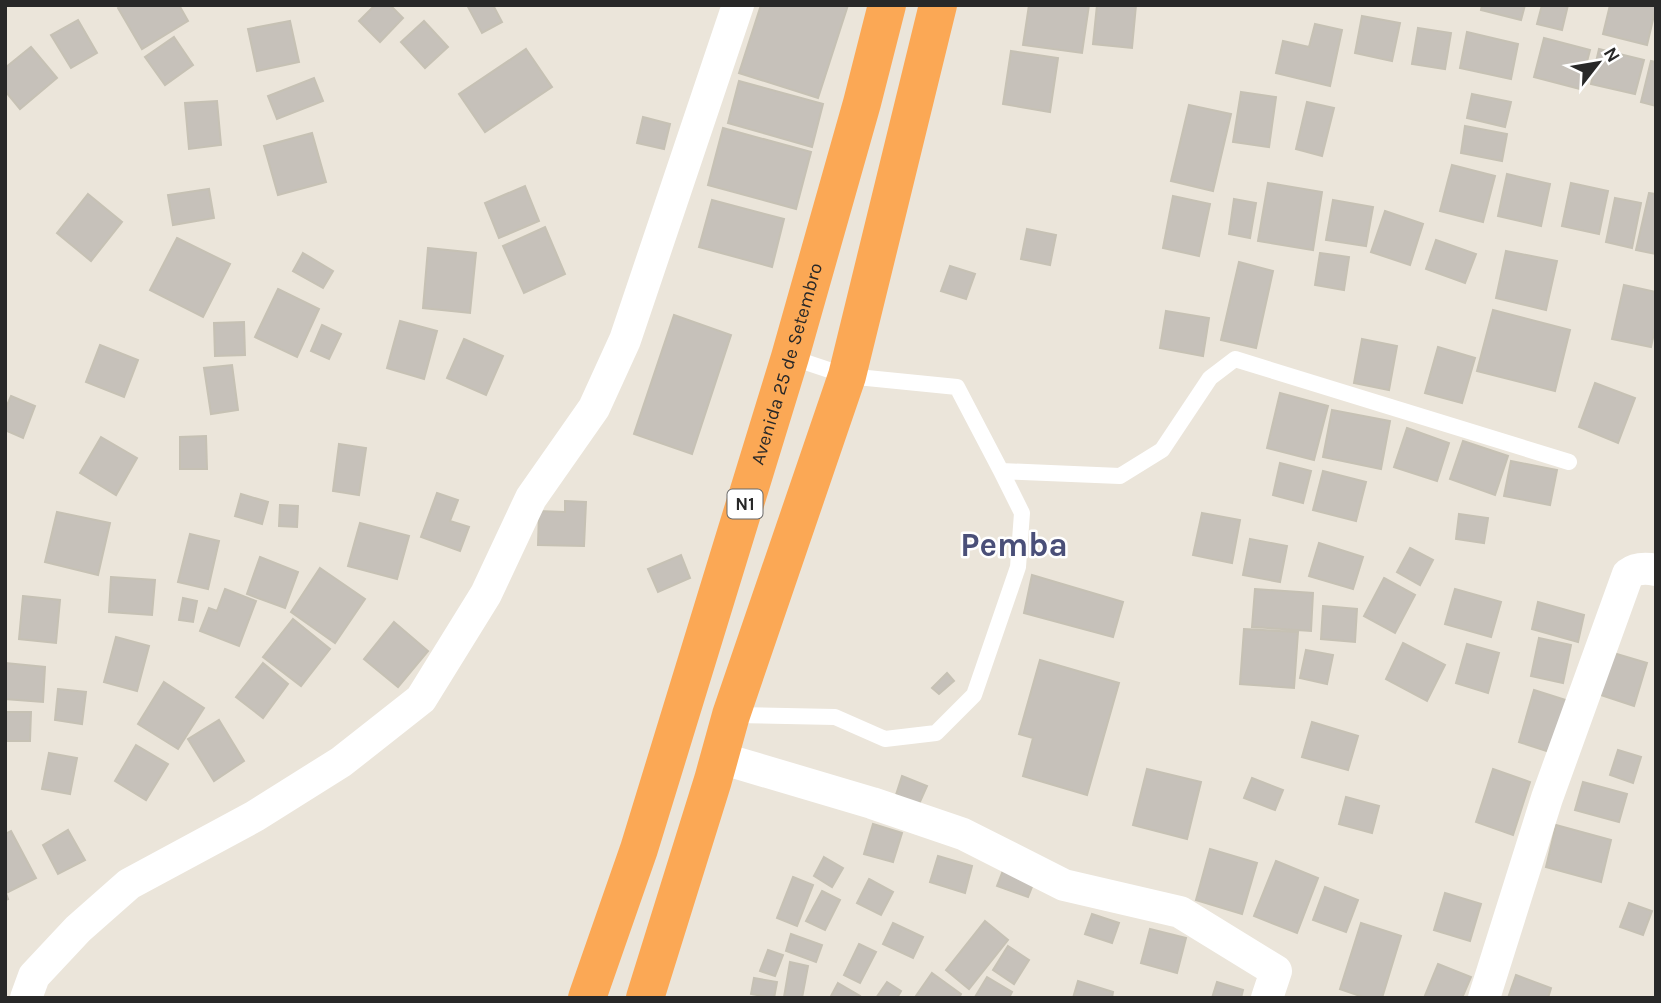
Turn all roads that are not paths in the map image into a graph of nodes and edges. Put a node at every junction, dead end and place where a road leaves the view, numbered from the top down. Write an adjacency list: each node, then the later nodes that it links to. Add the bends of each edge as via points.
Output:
1 (738, 5): 11 (street, via 625,340 594,408 531,498 486,594 421,699 330,769 255,816 129,884 34,976)
2 (887, 5): 4 (highway, Avenida 25 de Setembro / N1)
3 (938, 5): 5 (highway)
4 (790, 357): 5 (lane); 12 (highway, Avenida 25 de Setembro / N1, via 639,849)
5 (847, 376): 7 (lane, via 957,387); 9 (highway)
6 (1569, 462): 7 (lane, via 1235,359 1210,377 1162,450 1120,475)
7 (1002, 471): 9 (lane, via 1021,513 1018,567 974,695 936,733 885,739 835,717)
8 (1656, 570): 15 (street, via 1628,574 1547,798)
9 (731, 715): 10 (highway)
10 (720, 758): 13 (highway); 14 (street, via 963,834 1064,885 1180,912 1276,971)
11 (26, 998)
12 (587, 998)
13 (646, 998)
14 (1267, 998)
15 (1484, 998)

